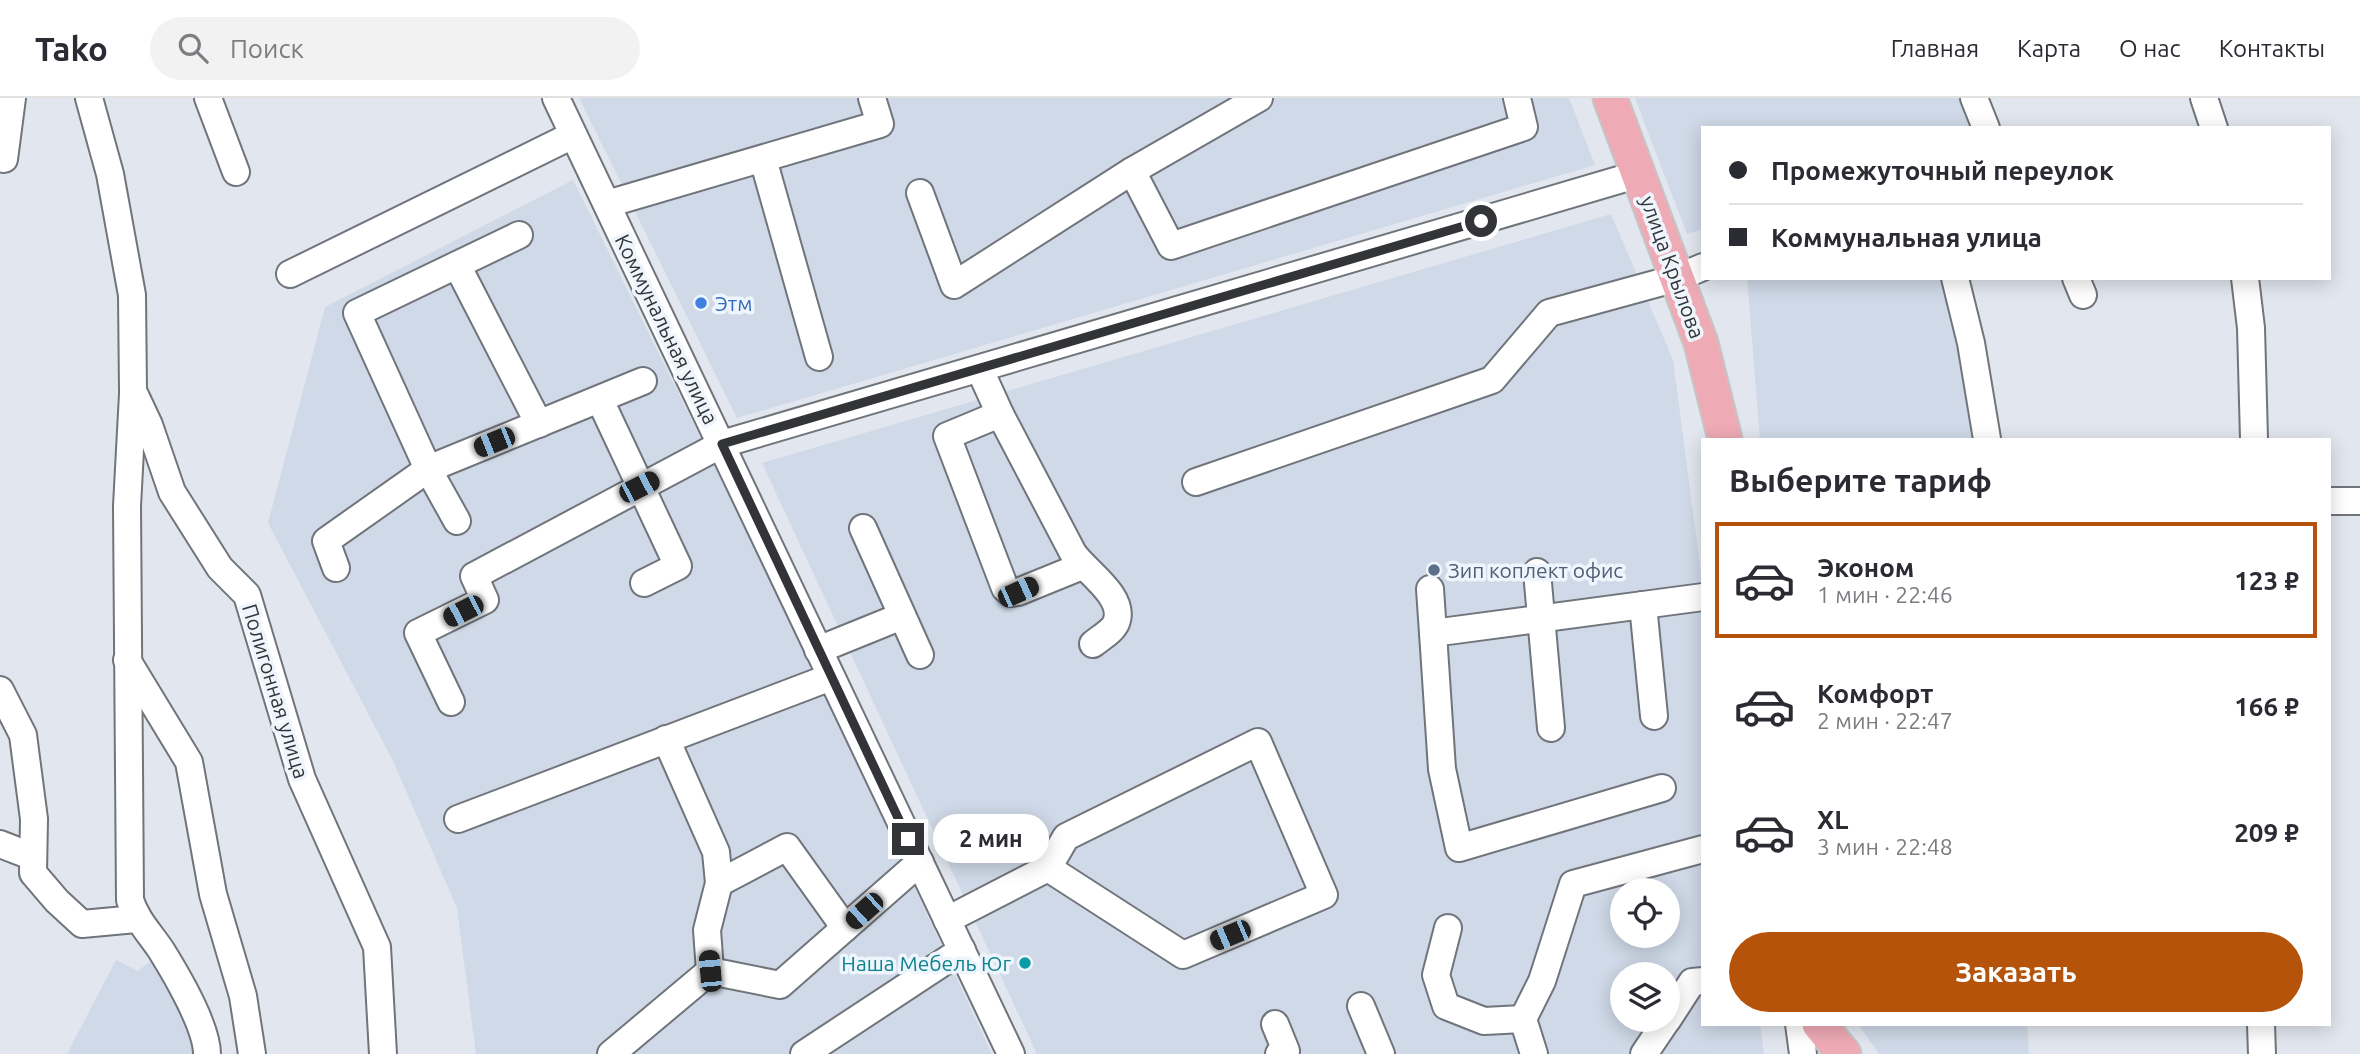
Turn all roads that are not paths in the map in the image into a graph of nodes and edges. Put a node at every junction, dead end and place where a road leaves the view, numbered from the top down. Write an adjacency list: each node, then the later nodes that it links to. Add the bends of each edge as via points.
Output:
1 (12, 98): 14 (street)
2 (89, 98): 30 (street, Полигонная улица, via 110,174 132,295)
3 (208, 98): 17 (street)
4 (556, 98): 13 (street, Коммунальная улица)
5 (872, 98): 15 (street, via 880,124)
6 (1259, 98): 16 (street)
7 (1517, 98): 16 (street, via 1524,127 1171,246)
8 (1610, 98): 18 (main road, улица Крылова)
9 (1974, 98): 11 (street)
10 (2204, 98): 12 (street)
11 (1985, 126)
12 (2213, 126)
13 (573, 135): 20 (street, Коммунальная улица); 24 (street)
14 (4, 159)
15 (763, 159): 20 (street); 27 (street)
16 (1132, 171): 19 (street, via 954,285)
17 (236, 172)
18 (1639, 174): 23 (main road, улица Крылова); 28 (street)
19 (920, 193)
20 (607, 204): 37 (street, Коммунальная улица)
21 (519, 235): 22 (street)
22 (457, 265): 33 (street); 38 (street, via 357,313)
23 (1690, 272): 34 (main road, улица Крылова); 39 (street, via 1549,313 1492,380)
24 (290, 274)
25 (1955, 280): 35 (street)
26 (2245, 280): 36 (street)
27 (818, 357)
28 (981, 370): 32 (street); 37 (street)
29 (643, 381): 31 (street)
30 (133, 391): 58 (street); 90 (street, Полигонная улица, via 172,492 220,568 247,596 302,779 377,947)
31 (600, 400): 33 (street); 40 (street)
32 (1000, 415): 45 (street); 45 (street, via 947,436 1005,587 1018,592)
33 (539, 425): 38 (street)
34 (1725, 438)
35 (1987, 438)
36 (2254, 438)
37 (722, 444): 40 (street); 56 (street, Коммунальная улица)
38 (428, 468): 43 (street); 46 (street, via 326,541)
39 (1196, 482)
40 (639, 487): 48 (street, via 678,566); 61 (street, via 474,576 485,600 418,633)
41 (2331, 500): 42 (street)
42 (2360, 502)
43 (457, 521)
44 (863, 528): 52 (street)
45 (1082, 566): 55 (street, via 1101,580 1117,612 1114,626)
46 (336, 568)
47 (1537, 572): 53 (street)
48 (644, 583)
49 (1430, 589): 54 (street)
50 (1701, 597): 51 (street)
51 (1643, 605): 53 (street); 62 (street)
52 (902, 616): 56 (street); 57 (street)
53 (1542, 618): 54 (street); 63 (street)
54 (1433, 632): 65 (street, via 1442,769 1459,849)
55 (1093, 644)
56 (818, 650): 59 (street, Коммунальная улица)
57 (920, 655)
58 (126, 657): 73 (street, via 130,900); 89 (street, via 189,762 213,894 243,996)
59 (831, 677): 64 (street); 70 (street, Коммунальная улица)
60 (0, 690): 69 (street, via 23,735 34,819)
61 (451, 702)
62 (1654, 716)
63 (1551, 728)
64 (666, 740): 66 (street); 72 (street, via 716,852)
65 (1662, 788)
66 (458, 819)
67 (0, 844): 69 (street)
68 (1701, 850): 82 (street, via 1573,884 1542,981)
69 (31, 856): 73 (street, via 33,873 82,924)
70 (920, 862): 74 (street, Коммунальная улица); 75 (street)
71 (1048, 869): 71 (street, via 1183,955 1325,895 1258,742 1066,837); 74 (street)
72 (719, 883): 75 (street, via 787,847); 78 (street, via 707,930)
73 (136, 919): 88 (street, via 160,949 182,989)
74 (947, 920): 77 (street, Коммунальная улица)
75 (845, 928): 78 (street, via 780,985)
76 (1448, 928): 82 (street, via 1436,975 1446,1006 1484,1021)
77 (962, 950): 92 (street); 93 (street, Коммунальная улица)
78 (710, 971): 91 (street)
79 (1701, 981): 80 (street, via 1692,982)
80 (1680, 1000)
81 (1362, 1006): 95 (street)
82 (1523, 1019): 96 (street)
83 (1275, 1024): 94 (street, via 1286,1051)
84 (1799, 1026): 98 (street)
85 (1821, 1026): 99 (main road)
86 (2261, 1026): 100 (street)
87 (1659, 1032): 97 (street)
88 (207, 1054)
89 (252, 1054)
90 (383, 1054)
91 (611, 1054)
92 (804, 1054)
93 (1012, 1054)
94 (1279, 1054)
95 (1381, 1054)
96 (1534, 1054)
97 (1644, 1054)
98 (1803, 1054)
99 (1844, 1054)
100 (2262, 1054)

